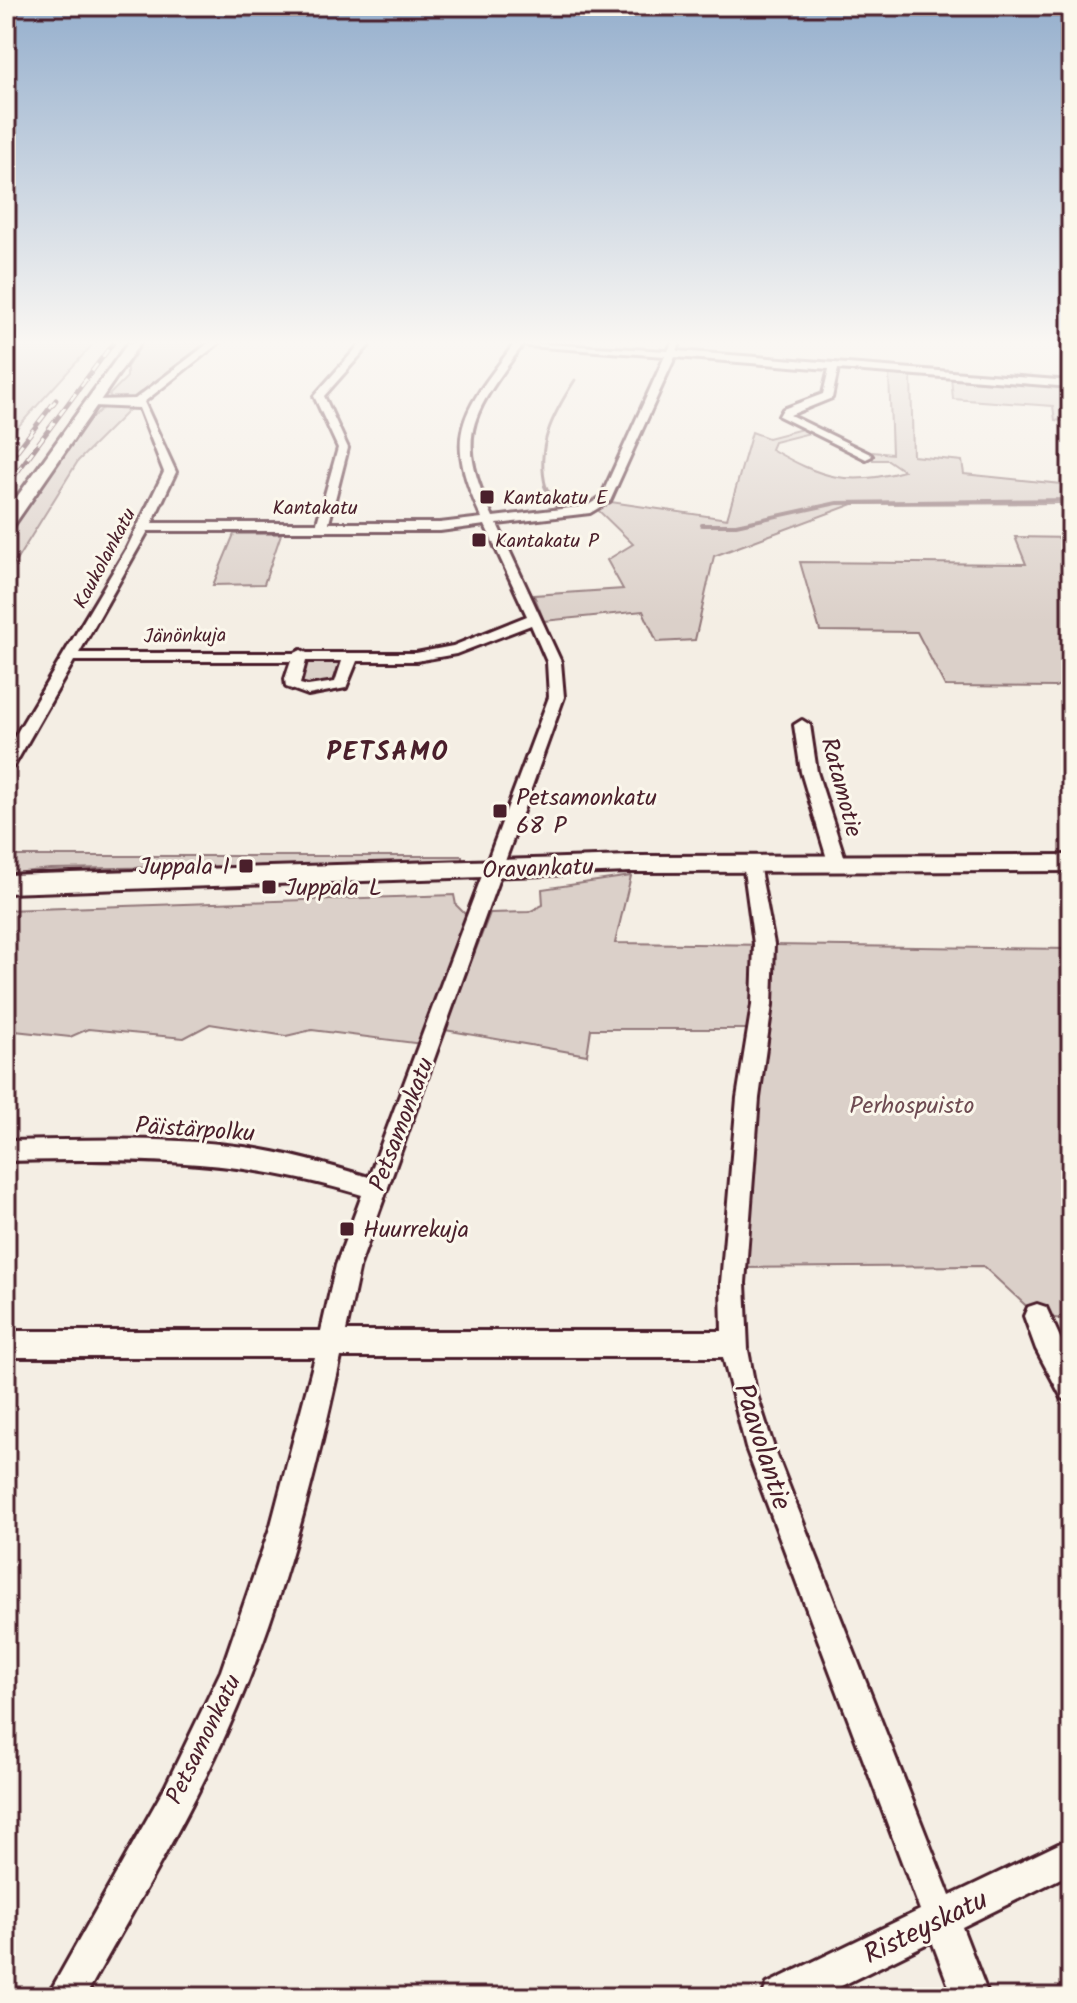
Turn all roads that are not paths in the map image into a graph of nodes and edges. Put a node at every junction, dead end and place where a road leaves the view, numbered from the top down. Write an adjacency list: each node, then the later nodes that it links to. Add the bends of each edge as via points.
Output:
1 (69, 436): 9 (street)
2 (157, 436): 10 (street, Kaukolankatu, via 170,467)
3 (338, 436): 11 (street, via 343,448)
4 (465, 436): 8 (street, Petsamonkatu)
5 (634, 436): 8 (street, Kantakatu, via 606,499 590,509)
6 (826, 436): 7 (street)
7 (866, 456)
8 (487, 522): 11 (street, Kantakatu); 12 (street, Petsamonkatu, via 512,564)
9 (6, 524)
10 (143, 527): 11 (street, Kantakatu); 14 (street, Kaukolankatu)
11 (322, 527)
12 (533, 619): 15 (street, Jänönkuja, via 436,655); 21 (street, Petsamonkatu, via 558,676 556,708)
13 (301, 654): 14 (street, Jänönkuja); 15 (street, Jänönkuja); 15 (street, via 293,687 308,691 341,685)
14 (70, 657): 17 (street, Kaukolankatu)
15 (351, 657)
16 (802, 725): 18 (street, Ratamotie, via 809,772)
17 (6, 766)
18 (837, 862): 19 (street, Oravankatu); 20 (street, Oravankatu)
19 (752, 863): 21 (street, Oravankatu); 28 (street, Paavolantie, via 764,944 762,1005 738,1199)
20 (1071, 863)
21 (494, 870): 22 (street, Oravankatu); 24 (street, Petsamonkatu)
22 (6, 884)
23 (6, 1151): 24 (street, Päistärpolku, via 120,1150 233,1157 275,1162)
24 (376, 1189): 26 (street, Petsamonkatu, via 348,1265)
25 (1037, 1316): 29 (street)
26 (332, 1342): 27 (street); 28 (street); 32 (street, Petsamonkatu, via 281,1534 235,1676 188,1775)
27 (6, 1344)
28 (735, 1344): 31 (street, Paavolantie, via 760,1448)
29 (1071, 1389)
30 (1071, 1855): 31 (street, Risteyskatu)
31 (940, 1917): 33 (street, Risteyskatu); 34 (street, Paavolantie)
32 (65, 1997)
33 (780, 1997)
34 (971, 1997)

